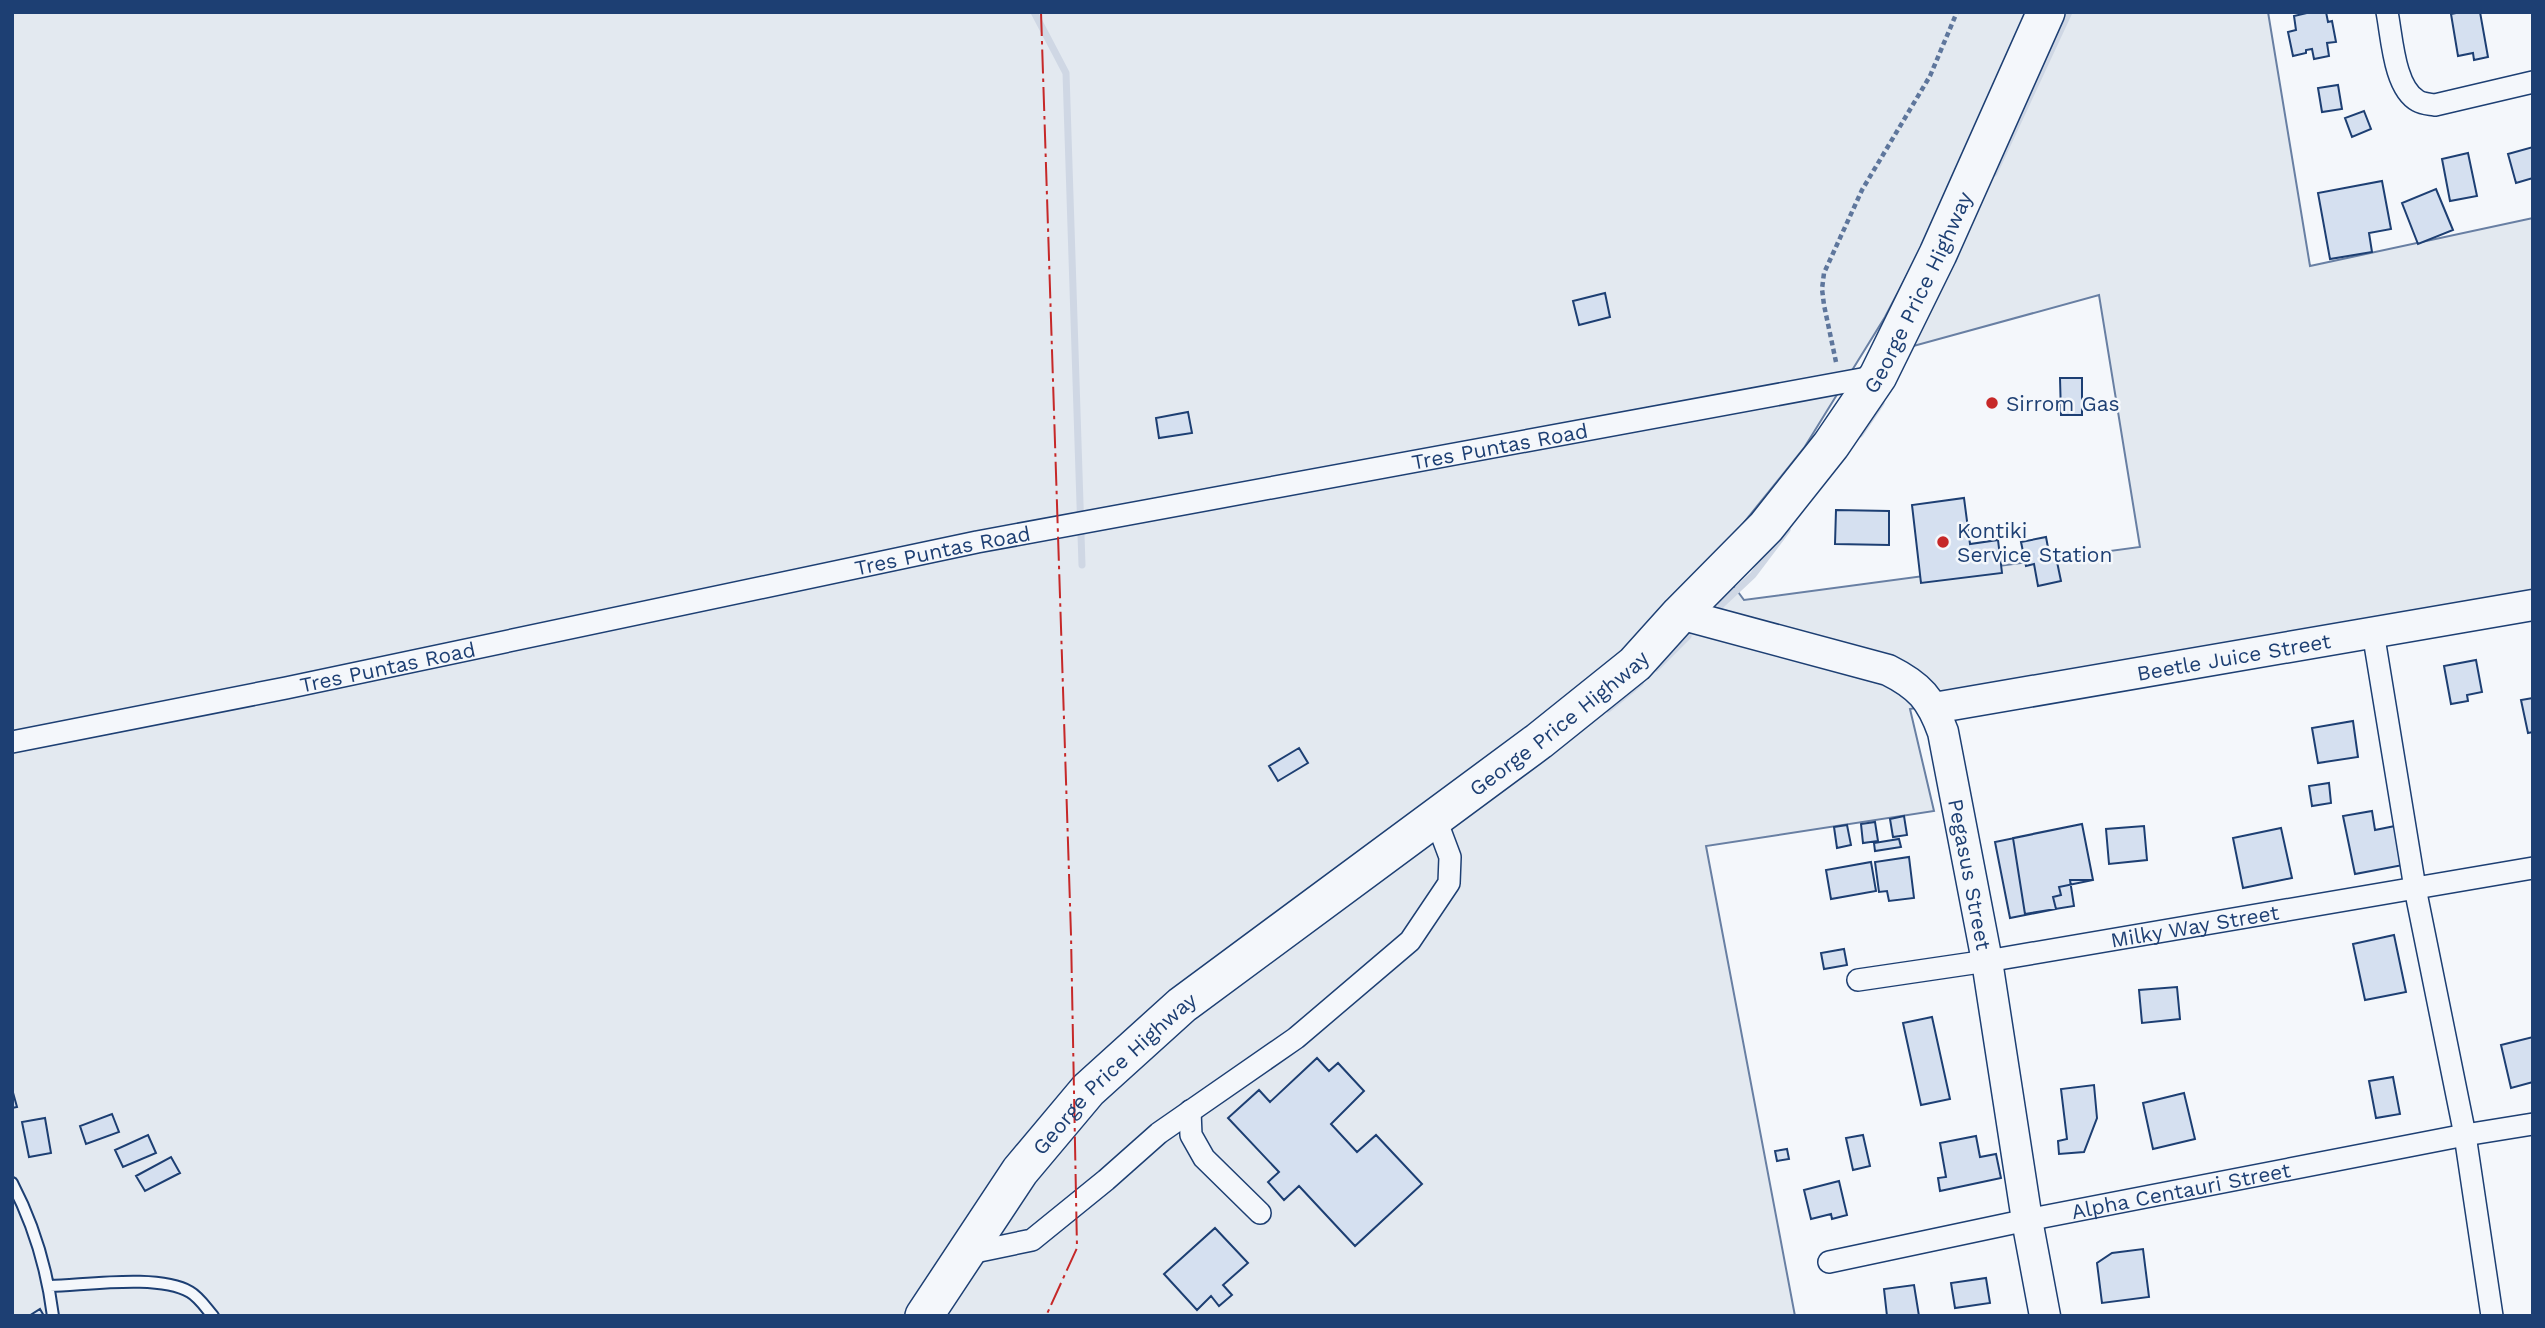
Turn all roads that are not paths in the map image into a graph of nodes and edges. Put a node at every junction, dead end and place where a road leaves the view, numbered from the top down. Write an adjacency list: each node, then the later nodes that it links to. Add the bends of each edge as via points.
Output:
1 (2046, 12): 4 (highway, George Price Highway)
2 (2387, 12): 3 (street, via 2399,78 2419,102 2435,105)
3 (2533, 82)
4 (1878, 376): 6 (highway, George Price Highway, via 1766,527); 9 (street, Tres Puntas Road, via 977,542)
5 (2533, 605): 7 (street, Beetle Juice Street)
6 (1680, 614): 8 (street, Pegasus Street, via 1888,670 1909,681); 10 (highway, George Price Highway, via 1635,664)
7 (2373, 632): 8 (street, Beetle Juice Street); 12 (street)
8 (1934, 708): 13 (street, Pegasus Street, via 1943,732)
9 (12, 742)
10 (1435, 817): 15 (street, via 1450,857 1449,883 1410,941 1296,1038); 21 (highway, George Price Highway, via 1182,1005 1088,1090 1020,1171)
11 (2533, 868): 12 (street, Milky Way Street)
12 (2415, 888): 13 (street, Milky Way Street); 17 (street)
13 (1987, 961): 14 (street, Milky Way Street); 20 (street, Pegasus Street)
14 (1858, 980)
15 (1189, 1111): 19 (street, via 1191,1135 1204,1158); 21 (street, via 1032,1240)
16 (2533, 1124): 17 (street, Alpha Centauri Street)
17 (2465, 1135): 20 (street, Alpha Centauri Street); 28 (street)
18 (12, 1183): 23 (lane, via 38,1241)
19 (1260, 1213)
20 (2027, 1220): 22 (street, Alpha Centauri Street); 27 (street, Pegasus Street)
21 (963, 1254): 26 (highway, George Price Highway)
22 (1829, 1262)
23 (50, 1286): 24 (lane); 25 (lane, via 170,1284 192,1293)
24 (53, 1316)
25 (213, 1316)
26 (924, 1316)
27 (2045, 1316)
28 (2492, 1316)

